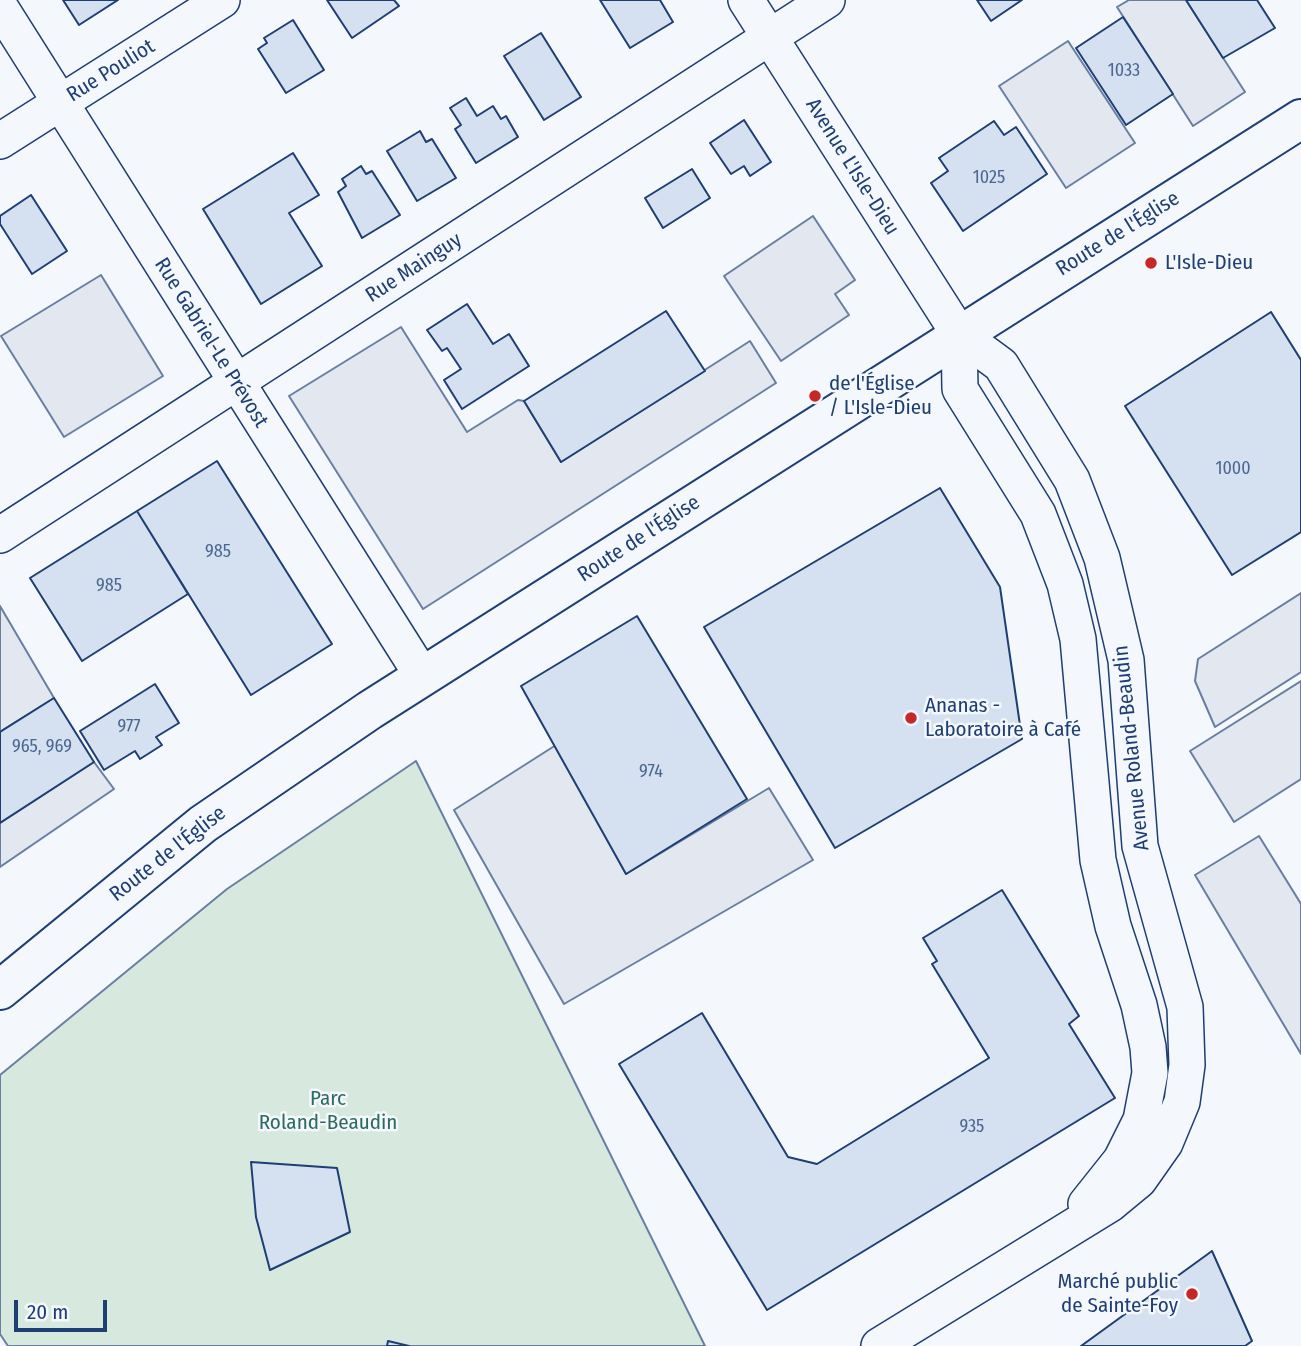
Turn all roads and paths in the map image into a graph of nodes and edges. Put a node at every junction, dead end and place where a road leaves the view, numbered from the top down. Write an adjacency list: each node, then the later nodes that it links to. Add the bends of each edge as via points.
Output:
1 (222, 0): 6 (street, Rue Pouliot)
2 (746, 0): 5 (street, Avenue L'Isle-Dieu)
3 (827, 0): 5 (street, Rue Mainguy)
4 (0, 7): 6 (street, Rue Gabriel-Le Prévost)
5 (770, 39): 9 (street, Avenue L'Isle-Dieu); 10 (street, Rue Mainguy)
6 (61, 102): 8 (street, Rue Pouliot); 10 (street, Rue Gabriel-Le Prévost)
7 (1301, 119): 9 (main road, Route de l'Église)
8 (0, 141)
9 (958, 334): 12 (main road, Route de l'Église); 14 (street, Avenue Roland-Beaudin, via 960,388 1038,514 1065,584 1078,639 1098,860 1148,1047 1149,1081 1141,1120 1121,1160); 14 (street, Avenue Roland-Beaudin, via 1001,365 1072,480 1102,558 1126,660 1140,846 1185,1007 1187,1065 1182,1102 1166,1143 1139,1180 1110,1204)
10 (235, 383): 11 (street, Rue Mainguy); 12 (street, Rue Gabriel-Le Prévost)
11 (0, 536)
12 (423, 677): 13 (main road, Route de l'Église, via 203,824)
13 (0, 990)
14 (1065, 1230): 15 (street, Avenue Roland-Beaudin)
15 (879, 1346)

